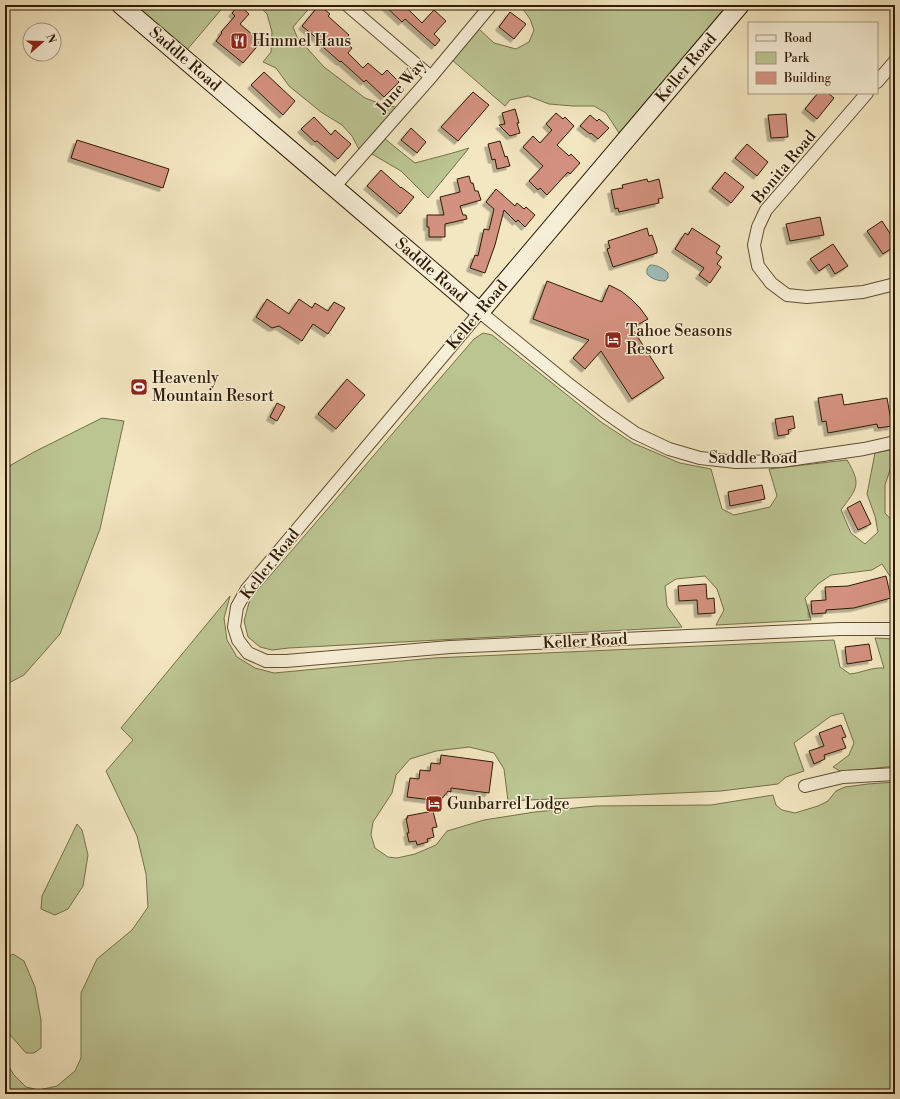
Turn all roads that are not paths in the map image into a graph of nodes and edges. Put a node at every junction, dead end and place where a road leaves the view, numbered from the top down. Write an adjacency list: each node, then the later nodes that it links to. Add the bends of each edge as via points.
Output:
1 (122, 5): 9 (street, Saddle Road)
2 (347, 5): 6 (street)
3 (491, 5): 6 (street, June Way)
4 (740, 5): 11 (street, Keller Road)
5 (895, 61): 7 (street)
6 (431, 77): 9 (street, June Way)
7 (878, 81)
8 (866, 94): 10 (street, Bonita Road, via 766,210 758,227 754,245 758,266 770,284 787,295 807,297 863,292)
9 (334, 187): 11 (street, Saddle Road)
10 (895, 284)
11 (480, 312): 12 (street, Saddle Road, via 605,412 635,433 669,449 700,458 736,462 781,461); 13 (street, Keller Road, via 247,589 237,607 234,627 238,640 248,653 266,661 286,661 450,647 840,628)
12 (895, 442)
13 (895, 629)
14 (895, 774): 15 (street, via 843,777)
15 (805, 786)

